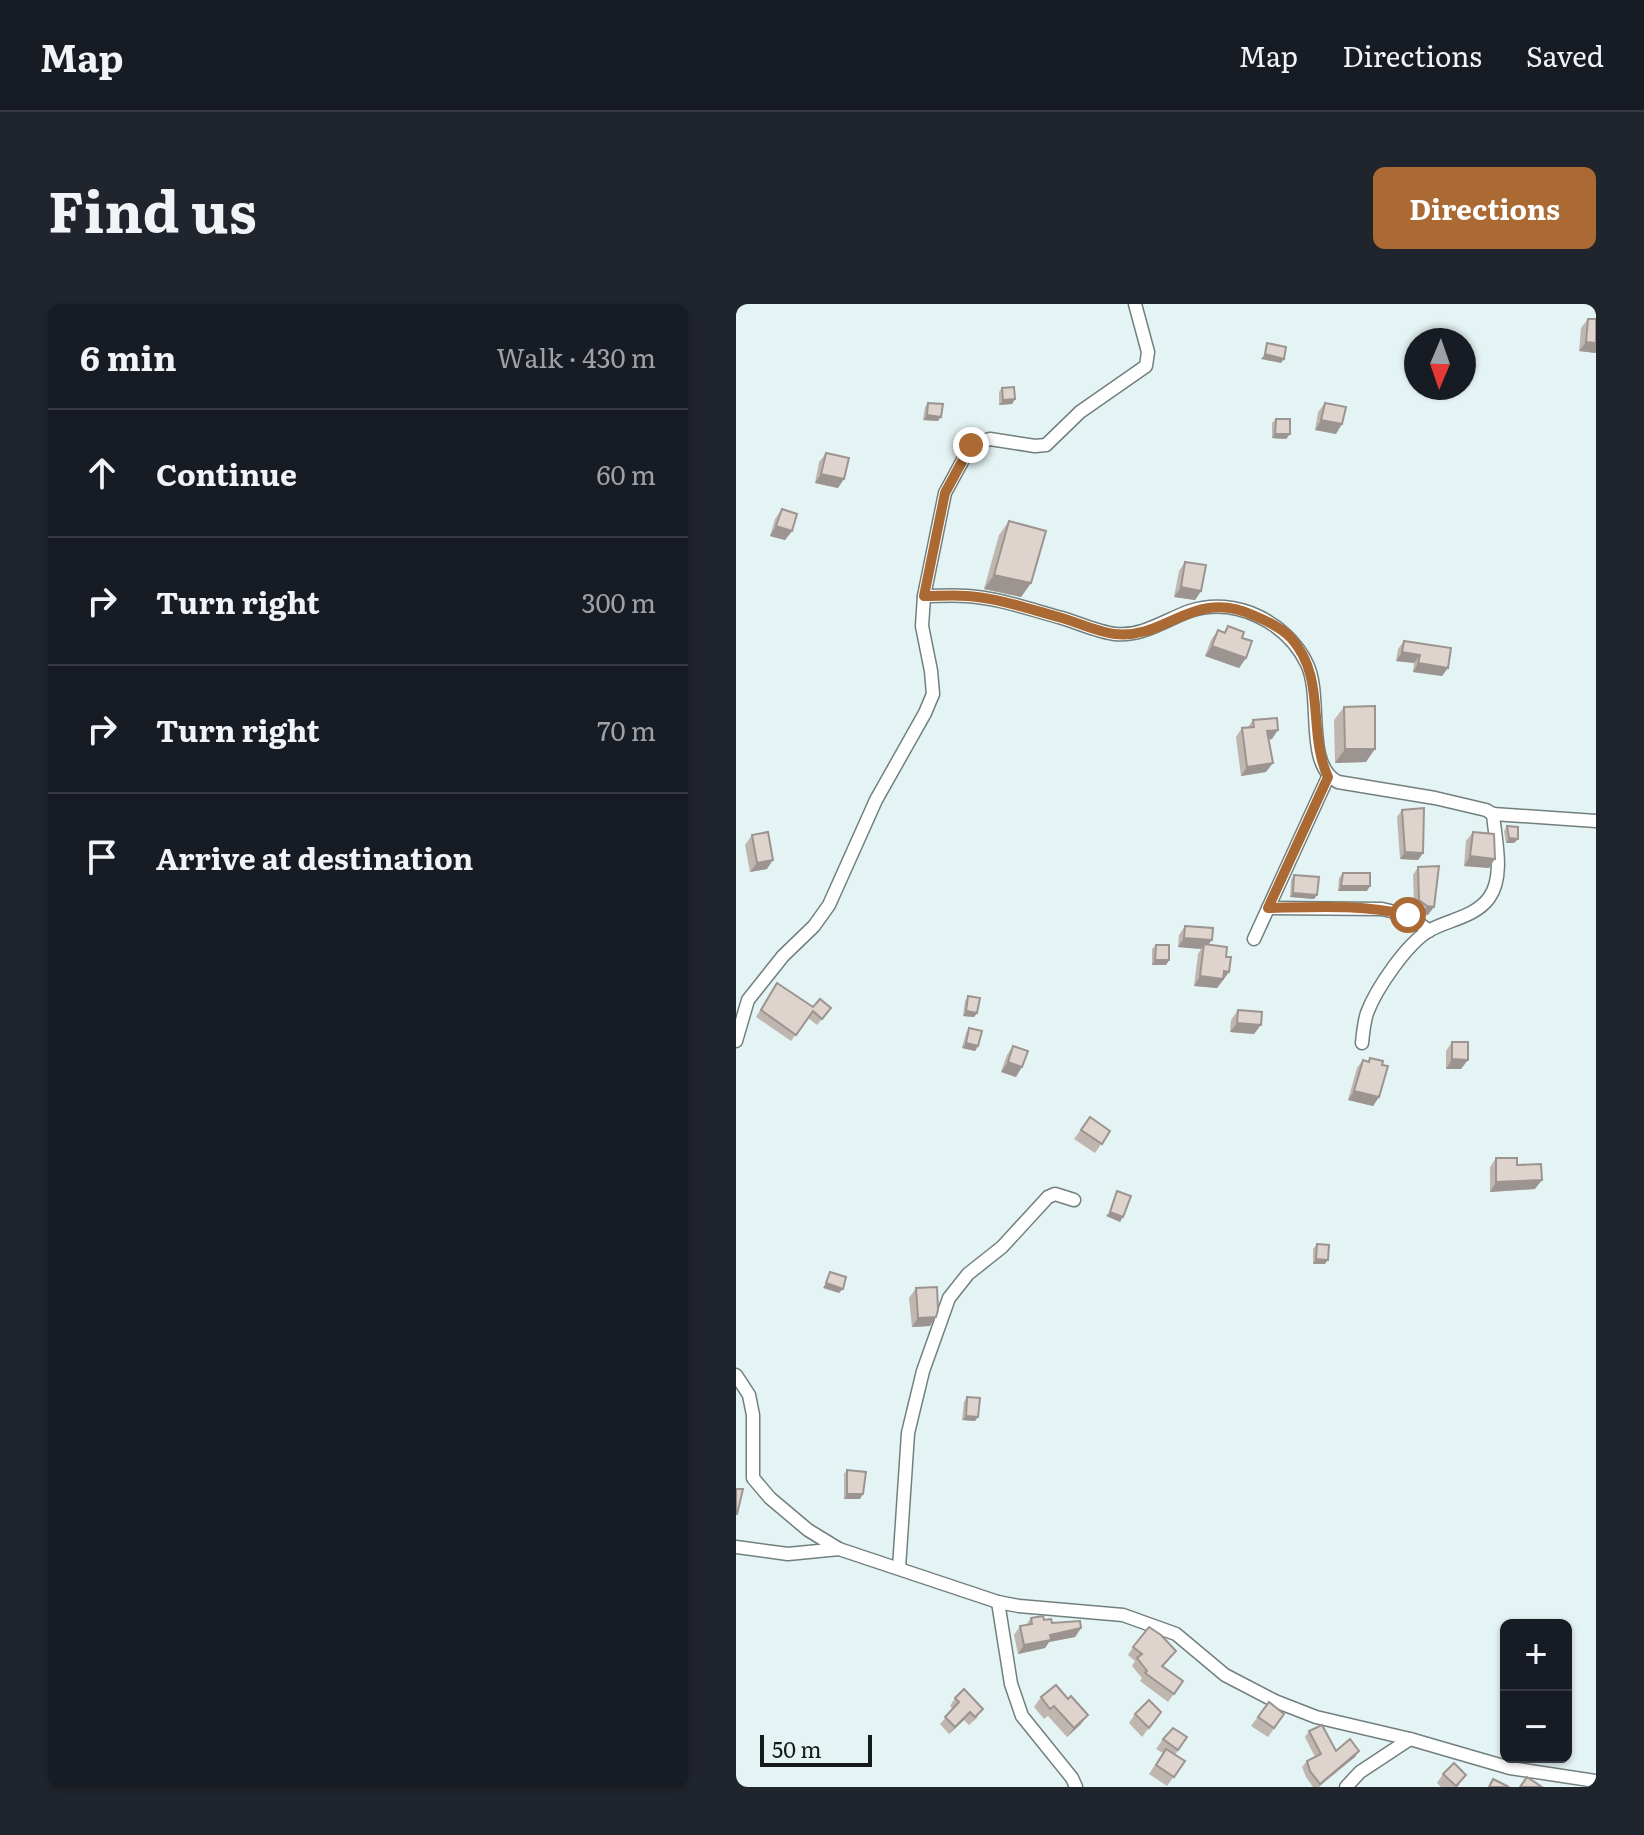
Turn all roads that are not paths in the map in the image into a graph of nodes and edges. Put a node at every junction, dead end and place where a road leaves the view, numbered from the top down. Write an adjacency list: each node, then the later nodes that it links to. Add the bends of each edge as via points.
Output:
1 (1135, 304): 2 (street, via 1148,352 1146,366 1080,412 1046,445 990,439 971,445 945,493)
2 (924, 596): 3 (street, via 969,596 1019,606 1113,634 1134,634 1217,606 1244,611 1291,638 1308,665 1316,694 1319,757); 9 (street, via 922,626 933,694 925,713 876,800 829,905)
3 (1328, 777): 4 (street); 6 (street)
4 (1493, 814): 5 (street); 7 (street, via 1498,866 1489,898 1456,921)
5 (1596, 821)
6 (1268, 908): 7 (street, via 1382,909 1408,915); 8 (street)
7 (1429, 931): 11 (street, via 1376,993)
8 (1254, 939)
9 (740, 1012): 10 (street)
10 (736, 1041)
11 (1362, 1043)
12 (1074, 1200): 16 (street, via 1048,1197 949,1298 908,1433)
13 (736, 1375): 15 (street, via 749,1395 753,1415 753,1478 808,1530)
14 (736, 1547): 15 (street, via 788,1554)
15 (839, 1549): 16 (street)
16 (899, 1568): 17 (street)
17 (998, 1602): 18 (street, via 1123,1615 1152,1624 1176,1634 1225,1675 1275,1701 1316,1717); 20 (street, via 1011,1684 1022,1716)
18 (1410, 1739): 19 (street, via 1510,1768); 21 (street)
19 (1596, 1781)
20 (1076, 1787)
21 (1346, 1787)

